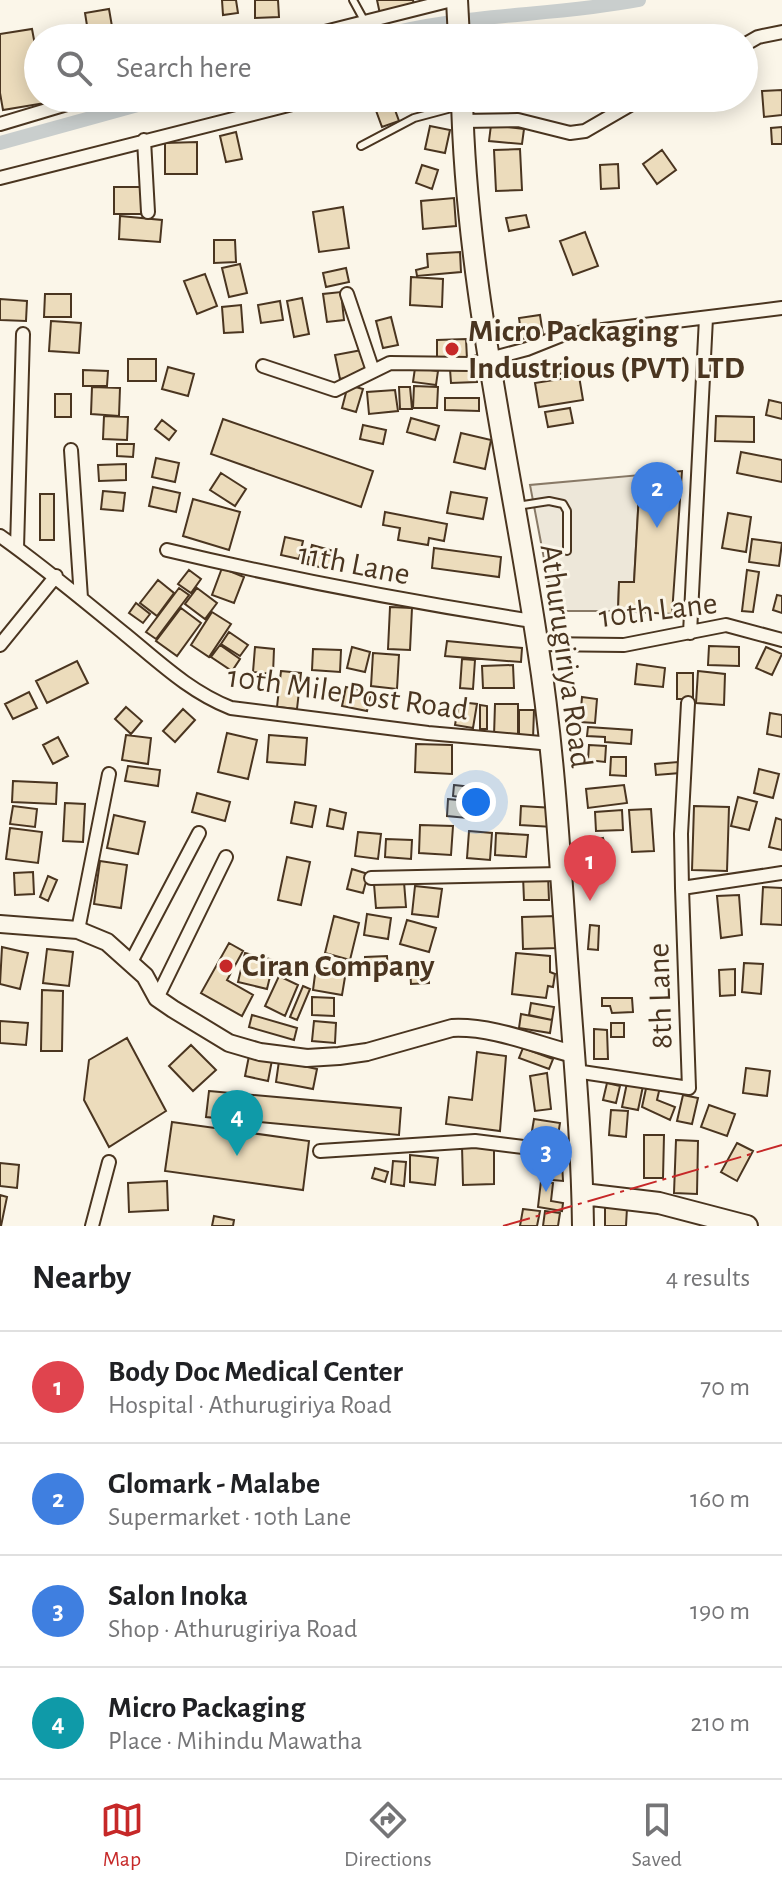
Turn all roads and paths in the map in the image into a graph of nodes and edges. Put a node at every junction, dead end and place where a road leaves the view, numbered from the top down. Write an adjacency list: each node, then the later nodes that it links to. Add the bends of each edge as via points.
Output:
1 (353, 0): 3 (lane)
2 (455, 4): 3 (street); 5 (main road)
3 (365, 22): 4 (street)
4 (357, 24)
5 (457, 24)
6 (782, 32): 7 (street)
7 (758, 37)
8 (40, 112): 14 (street)
9 (259, 112): 15 (street)
10 (443, 112): 16 (lane, via 414,118)
11 (463, 112): 23 (main road, Athurugiriya Road)
12 (481, 112): 13 (street, via 570,133 585,131)
13 (618, 112)
14 (0, 124)
15 (144, 140): 17 (street); 18 (street)
16 (361, 146)
17 (0, 178)
18 (148, 212)
19 (347, 294): 25 (street)
20 (782, 308): 21 (street)
21 (706, 318): 23 (street, via 562,335); 35 (street)
22 (23, 334): 29 (street)
23 (488, 360): 25 (street, via 390,363); 27 (main road, Athurugiriya Road)
24 (263, 366): 25 (street, via 335,390)
25 (373, 371)
26 (71, 450): 33 (street)
27 (513, 506): 31 (lane, via 563,504); 34 (main road, Athurugiriya Road)
28 (0, 536): 29 (street, 10th Mile Post Road)
29 (17, 548): 32 (street, 10th Mile Post Road)
30 (167, 550): 34 (street, 11th Lane, via 341,589)
31 (567, 551)
32 (56, 576): 33 (street, 10th Mile Post Road); 38 (street)
33 (81, 598): 40 (street, 10th Mile Post Road, via 173,674 231,708)
34 (533, 621): 37 (main road, Athurugiriya Road)
35 (690, 633): 36 (street, 10th Lane, via 726,625); 37 (street, 10th Lane, via 624,645)
36 (782, 640)
37 (538, 644): 40 (main road, Athurugiriya Road)
38 (0, 645)
39 (688, 703): 47 (street)
40 (552, 744): 45 (main road, Athurugiriya Road)
41 (109, 774): 49 (street)
42 (199, 833): 50 (street)
43 (226, 857): 51 (street)
44 (782, 873): 47 (street)
45 (561, 874): 46 (street); 52 (main road, Athurugiriya Road)
46 (371, 878)
47 (682, 888): 52 (street, 8th Lane, via 689,1088)
48 (0, 924): 49 (street)
49 (78, 930): 50 (street, via 107,942)
50 (131, 962): 51 (street)
51 (157, 998): 52 (street, via 229,1043 260,1052 339,1056 464,1027)
52 (574, 1063): 54 (main road, Athurugiriya Road)
53 (320, 1151): 54 (street, via 475,1141)
54 (580, 1154): 56 (main road, Athurugiriya Road)
55 (109, 1162): 57 (street)
56 (583, 1194): 58 (main road, Athurugiriya Road); 59 (main road, via 659,1203)
57 (92, 1226)
58 (583, 1226)
59 (747, 1226)

